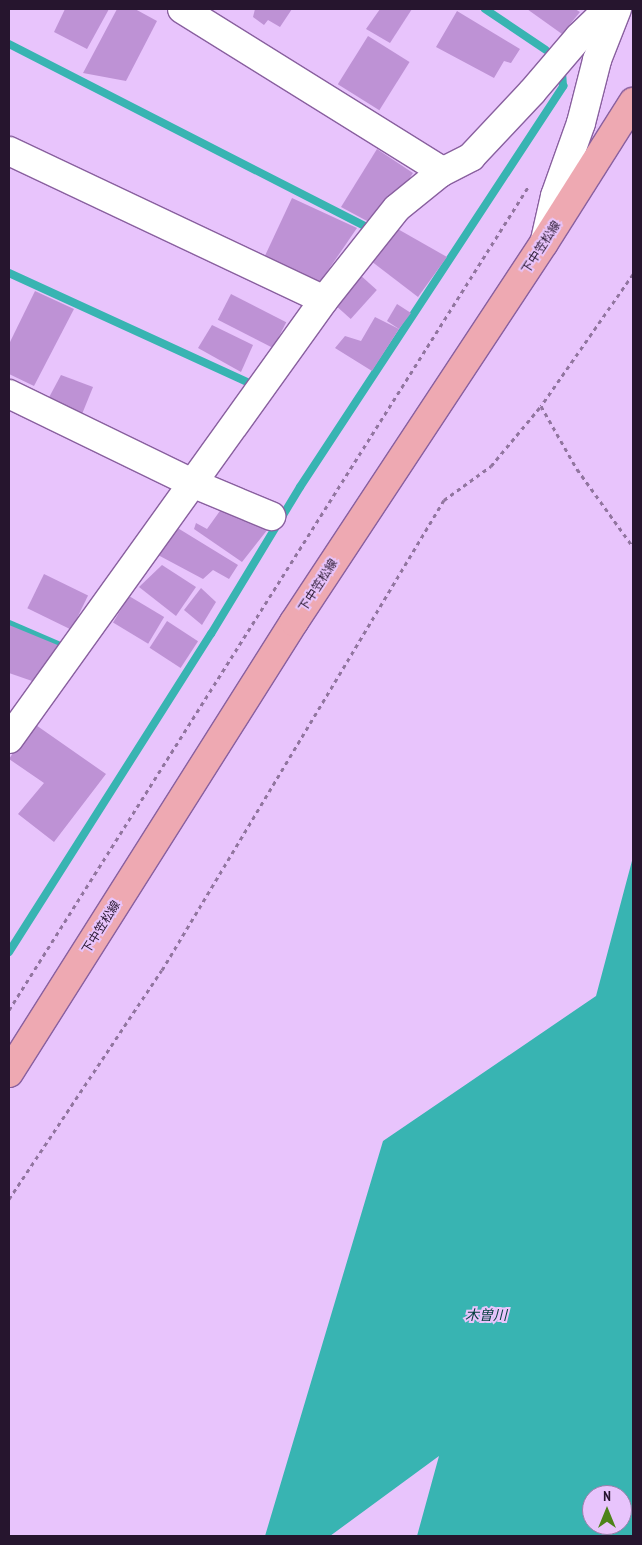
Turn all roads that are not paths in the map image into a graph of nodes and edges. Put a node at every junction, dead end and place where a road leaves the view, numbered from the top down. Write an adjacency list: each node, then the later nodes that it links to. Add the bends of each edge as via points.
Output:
1 (182, 9): 6 (street, via 437,168)
2 (608, 9): 6 (street, via 578,37 471,157)
3 (617, 9): 7 (street, via 597,60 581,123 554,196)
4 (633, 102): 7 (main road, 下中笠松線)
5 (9, 151): 8 (street)
6 (440, 173): 8 (street, via 397,208)
7 (544, 243): 13 (main road, 下中笠松線, via 294,622)
8 (324, 300): 10 (street)
9 (9, 394): 10 (street)
10 (192, 483): 11 (street); 12 (street)
11 (270, 516)
12 (9, 739)
13 (9, 1072)

